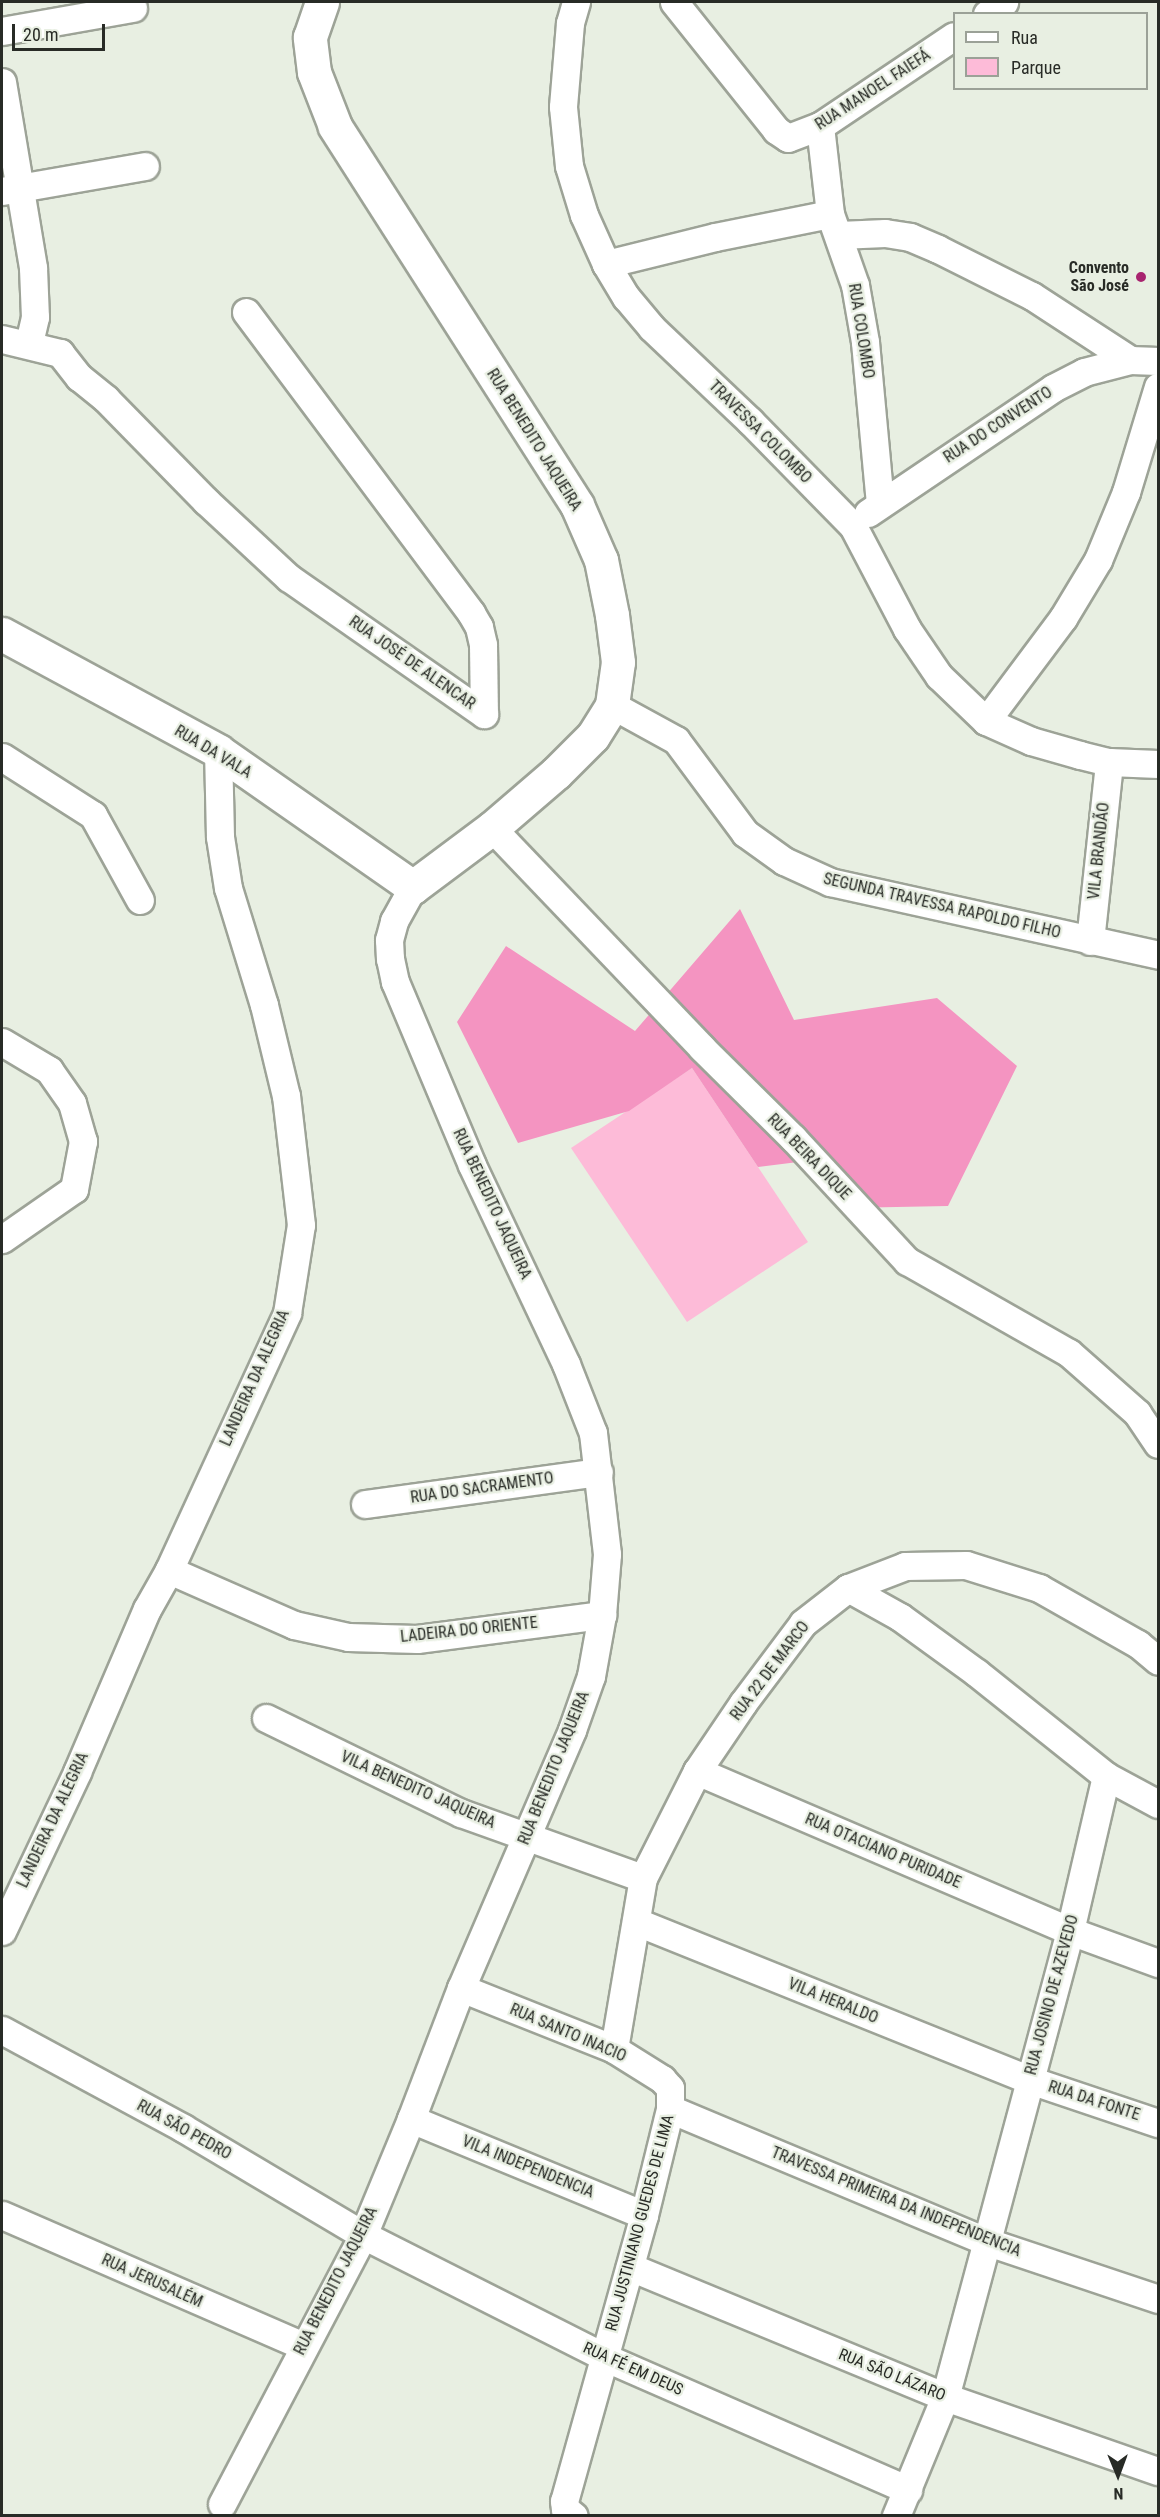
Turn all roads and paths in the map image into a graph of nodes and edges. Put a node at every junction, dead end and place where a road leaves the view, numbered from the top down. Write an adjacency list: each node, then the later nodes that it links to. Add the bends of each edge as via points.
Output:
1 (322, 2): 26 (street, RUA BENEDITO JAQUEIRA, via 310,37 314,72 335,126 577,505 601,560 618,662)
2 (576, 2): 14 (street, TRAVESSA COLOMBO, via 570,23 563,107 569,166 584,215)
3 (674, 2): 10 (street, RUA MANOEL FAIEFÁ, via 776,130 788,138)
4 (1004, 2): 6 (street)
5 (133, 8): 7 (street)
6 (990, 12)
7 (2, 31)
8 (953, 37): 10 (street, RUA MANOEL FAIEFÁ)
9 (2, 82): 12 (street)
10 (819, 126): 13 (street, RUA COLOMBO)
11 (144, 165): 12 (street)
12 (10, 190): 16 (street, via 33,268)
13 (834, 224): 14 (street, via 715,237); 20 (street, via 910,237 938,249 1032,296); 23 (street, RUA COLOMBO, via 855,285 865,342)
14 (606, 264): 24 (street, TRAVESSA COLOMBO, via 626,297 652,328)
15 (246, 312): 19 (street, RUA JOSÉ DE ALENCAR, via 471,613 483,645 484,714 289,578 79,377)
16 (35, 317): 18 (street); 19 (street)
17 (2, 339): 18 (street)
18 (29, 345): 19 (street)
19 (60, 353)
20 (1130, 360): 21 (street, RUA DO CONVENTO); 23 (street, RUA DO CONVENTO, via 1084,372 1053,388)
21 (1158, 361)
22 (1158, 387): 27 (street, via 1125,492 1098,560 1064,618)
23 (880, 503): 24 (street, RUA DO CONVENTO)
24 (853, 526): 27 (street, TRAVESSA COLOMBO, via 907,629 939,676)
25 (2, 634): 28 (street, RUA DA VALA)
26 (612, 705): 32 (street, RUA BENEDITO JAQUEIRA, via 593,736); 35 (street, SEGUNDA TRAVESSA RAPOLDO FILHO, via 676,740 745,833 784,861 830,882)
27 (986, 721): 30 (street, TRAVESSA COLOMBO, via 1031,741)
28 (218, 751): 33 (street, RUA DA VALA); 42 (street, LANDEIRA DA ALEGRIA, via 220,837 228,888 264,1005 286,1096 301,1225 286,1313)
29 (2, 757): 34 (street, via 93,815)
30 (1109, 762): 31 (street, TRAVESSA COLOMBO); 35 (street, VILA BRANDÃO)
31 (1158, 764)
32 (492, 828): 33 (street, RUA BENEDITO JAQUEIRA); 39 (street, RUA BEIRA DIQUE, via 907,1261 1069,1353 1137,1413)
33 (413, 887): 40 (street, RUA BENEDITO JAQUEIRA, via 394,921 389,940 395,982 472,1166 566,1364 593,1433)
34 (140, 900)
35 (1090, 941): 36 (street, SEGUNDA TRAVESSA RAPOLDO FILHO)
36 (1158, 955)
37 (2, 1042): 38 (street, via 50,1070 72,1103 83,1141 74,1189)
38 (2, 1239)
39 (1158, 1444)
40 (599, 1472): 41 (street, RUA DO SACRAMENTO); 44 (street, RUA BENEDITO JAQUEIRA, via 607,1554)
41 (365, 1504)
42 (168, 1570): 44 (street, LADEIRA DO ORIENTE, via 294,1625 348,1637 417,1639); 54 (street, LANDEIRA DA ALEGRIA)
43 (848, 1588): 45 (street, RUA 22 DE MARCO, via 905,1566 966,1566 1039,1588 1138,1644); 47 (street, RUA 22 DE MARCO, via 803,1623); 48 (street, via 900,1617 977,1673)
44 (602, 1615): 50 (street, RUA BENEDITO JAQUEIRA, via 591,1676)
45 (1158, 1661)
46 (266, 1718): 50 (street, VILA BENEDITO JAQUEIRA, via 432,1800)
47 (697, 1772): 51 (street, RUA 22 DE MARCO); 53 (street, RUA OTACIANO PURIDADE)
48 (1106, 1776): 49 (street); 53 (street, RUA JOSINO DE AZEVEDO)
49 (1158, 1804)
50 (526, 1837): 51 (street, VILA BENEDITO JAQUEIRA); 56 (street, RUA BENEDITO JAQUEIRA)
51 (643, 1878): 52 (street, RUA 22 DE MARCO)
52 (637, 1922): 58 (street, RUA 22 DE MARCO); 59 (street, VILA HERALDO)
53 (1070, 1930): 55 (street, RUA OTACIANO PURIDADE); 59 (street, RUA JOSINO DE AZEVEDO)
54 (2, 1931)
55 (1158, 1963)
56 (461, 1988): 58 (street, RUA SANTO INACIO); 61 (street, RUA BENEDITO JAQUEIRA)
57 (2, 2031): 65 (street, RUA SÃO PEDRO, via 183,2128)
58 (614, 2049): 60 (street, RUA SANTO INACIO, via 662,2079)
59 (1030, 2080): 62 (street, RUA DA FONTE); 66 (street, RUA JOSINO DE AZEVEDO)
60 (670, 2098): 64 (street, RUA JUSTINIANO GUEDES DE LIMA); 66 (street, TRAVESSA PRIMEIRA DA INDEPENDENCIA)
61 (411, 2119): 64 (street, VILA INDEPENDENCIA); 65 (street, RUA BENEDITO JAQUEIRA)
62 (1158, 2123)
63 (2, 2215): 69 (street, RUA JERUSALÉM)
64 (644, 2215): 67 (street, RUA JUSTINIANO GUEDES DE LIMA)
65 (363, 2235): 69 (street, RUA BENEDITO JAQUEIRA); 70 (street, RUA FÉ EM DEUS)
66 (988, 2242): 68 (street, TRAVESSA PRIMEIRA DA INDEPENDENCIA); 71 (street, RUA JOSINO DE AZEVEDO)
67 (630, 2267): 70 (street, RUA JUSTINIANO GUEDES DE LIMA); 71 (street, RUA SÃO LÁZARO)
68 (1158, 2299)
69 (303, 2346): 74 (street, RUA BENEDITO JAQUEIRA)
70 (604, 2357): 73 (street, RUA FÉ EM DEUS); 75 (street, RUA JUSTINIANO GUEDES DE LIMA, via 564,2501 564,2509)
71 (945, 2397): 72 (street, RUA SÃO LÁZARO); 73 (street, RUA JOSINO DE AZEVEDO)
72 (1158, 2471)
73 (908, 2490): 76 (street, RUA JOSINO DE AZEVEDO)
74 (222, 2504)
75 (574, 2516)
76 (896, 2516)

